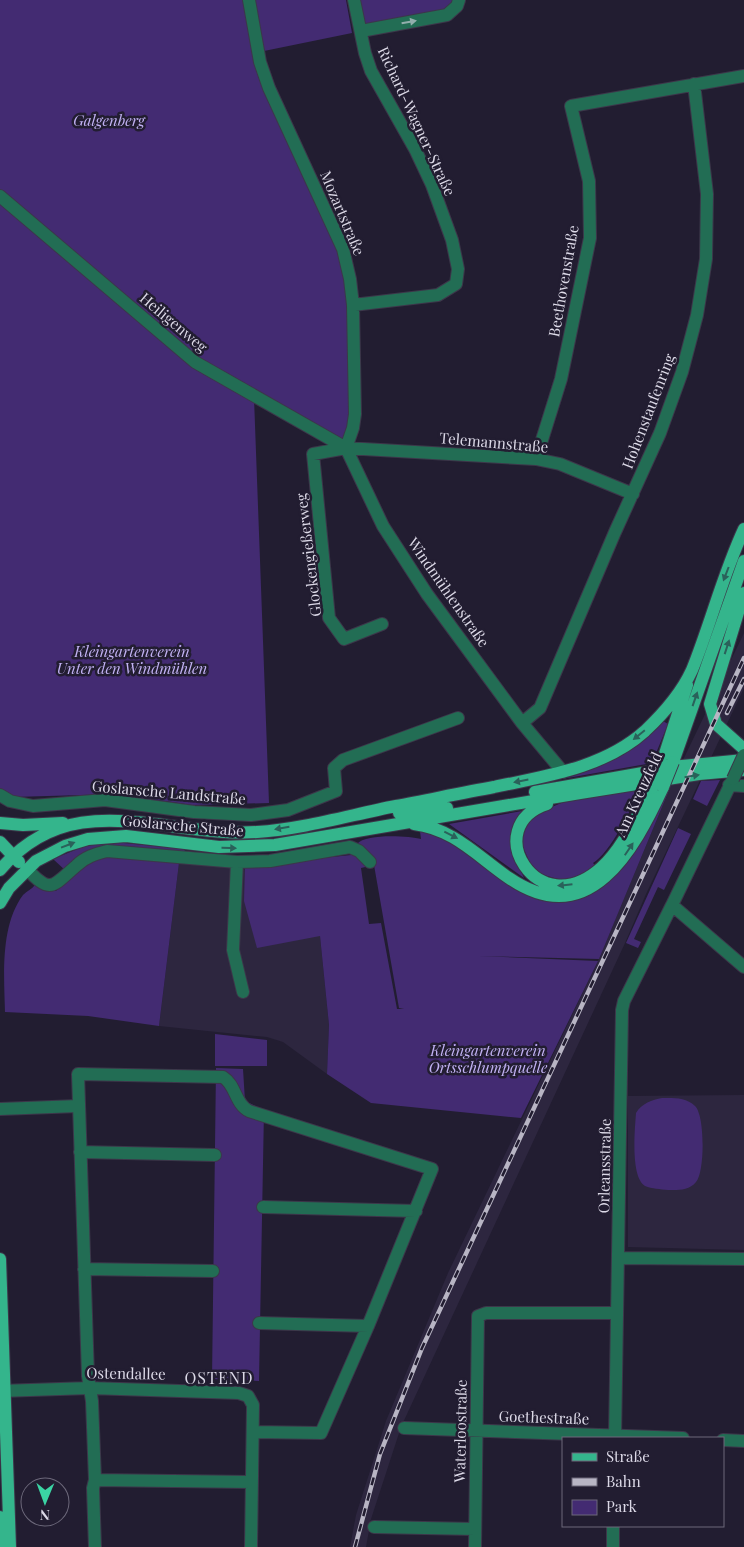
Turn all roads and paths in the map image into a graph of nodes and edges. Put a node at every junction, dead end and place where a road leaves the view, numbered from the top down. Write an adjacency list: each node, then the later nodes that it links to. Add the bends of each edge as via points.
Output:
1 (249, 0): 8 (street, Mozartstraße, via 260,62 343,249)
2 (354, 0): 4 (street, Richard-Wagner-Straße)
3 (459, 0): 4 (street, one-way to 3, via 447,15)
4 (361, 31): 8 (street, Richard-Wagner-Straße, via 371,71 432,185 452,240 458,268 456,284 438,295)
5 (744, 76): 6 (street)
6 (694, 84): 10 (street, Beethovenstraße, via 571,106 589,181 590,238 561,379); 11 (street, Hohenstaufenring, via 707,194 706,259 697,315 682,372)
7 (0, 196): 9 (street, Heiligenweg, via 195,362)
8 (352, 305): 9 (street, Mozartstraße, via 355,414)
9 (346, 448): 10 (street, Telemannstraße); 15 (street, Glockengießerweg, via 313,454 329,618 344,638); 18 (street, Windmühlenstraße, via 383,526)
10 (536, 459): 11 (street, Telemannstraße, via 560,464)
11 (633, 494): 18 (street, Hohenstaufenring, via 540,708)
12 (744, 529): 16 (main road, Am Kreuzfeld, one-way to 16)
13 (744, 561): 22 (main road, Am Kreuzfeld, one-way to 13)
14 (744, 593): 19 (main road, one-way to 14, via 716,724 710,706)
15 (382, 624)
16 (691, 670): 22 (main road); 24 (main road, Am Kreuzfeld, one-way to 24, via 675,697 646,731 603,758)
17 (458, 718): 30 (street, Goslarsche Landstraße, via 338,763 334,768 336,791 317,797)
18 (522, 723): 24 (street, Windmühlenstraße)
19 (744, 749)
20 (744, 755): 26 (street, Orleansstraße, bridge)
21 (744, 760): 25 (main road, via 682,766)
22 (667, 762): 25 (main road, bridge)
23 (744, 770): 25 (main road, one-way to 23)
24 (564, 772): 31 (main road, one-way to 31)
25 (651, 782): 28 (main road); 28 (main road, one-way to 28, via 630,828 600,868 571,885 546,884 531,876 521,862 516,844 519,827 533,810); 31 (main road, via 447,808 378,814); 34 (main road, Am Kreuzfeld, one-way to 25, via 446,832 526,888 547,895 567,896 592,886 618,865 638,836)
26 (731, 782): 27 (street); 43 (street, Orleansstraße)
27 (744, 786)
28 (580, 793): 34 (main road, Goslarsche Straße)
29 (0, 795): 30 (street, Goslarsche Landstraße, via 10,801 33,806 105,800 227,815 272,812)
30 (308, 804): 35 (street)
31 (364, 812): 35 (main road)
32 (0, 823): 33 (main road)
33 (73, 823): 35 (main road, one-way to 33, via 278,830 239,832 117,820); 37 (main road, via 38,839)
34 (404, 823): 40 (main road, Goslarsche Straße, one-way to 34, via 65,846 101,837 126,836 219,847 254,847)
35 (307, 824)
36 (0, 842): 37 (main road)
37 (13, 856): 40 (main road); 41 (main road)
38 (237, 862): 39 (street, via 270,861 350,847); 40 (street, via 107,851 90,856 60,883 48,886); 45 (street, via 233,950)
39 (370, 862)
40 (26, 869): 42 (main road, Goslarsche Straße)
41 (0, 870)
42 (0, 903)
43 (672, 905): 44 (street); 52 (street, Orleansstraße, via 622,1010)
44 (744, 967)
45 (243, 992)
46 (78, 1106): 47 (street); 48 (street); 51 (street, via 78,1074 216,1076 227,1079 244,1109 432,1169)
47 (0, 1109)
48 (80, 1152): 49 (street); 55 (street)
49 (215, 1155)
50 (263, 1207): 51 (street)
51 (416, 1210): 59 (street)
52 (619, 1258): 54 (street); 57 (street, Orleansstraße)
53 (0, 1259): 61 (main road)
54 (744, 1259)
55 (84, 1269): 56 (street); 60 (street)
56 (213, 1271)
57 (617, 1313): 63 (street, Waterloostraße, via 486,1313 478,1316); 65 (street, Orleansstraße)
58 (259, 1322): 59 (street)
59 (368, 1326): 64 (street, via 321,1433)
60 (90, 1388): 61 (street, Ostendallee); 64 (street, Ostendallee, via 239,1393 248,1396 253,1405); 68 (street)
61 (3, 1391): 75 (main road)
62 (404, 1428): 63 (street, Goethestraße)
63 (476, 1430): 65 (street, Goethestraße); 73 (street, Waterloostraße)
64 (253, 1432): 69 (street, Ostendallee)
65 (615, 1437)
66 (724, 1440): 67 (street)
67 (744, 1441)
68 (95, 1480): 69 (street); 76 (street)
69 (251, 1482): 77 (street, Ostendallee)
70 (0, 1517): 74 (main road)
71 (374, 1527): 73 (street)
72 (614, 1527): 79 (street)
73 (475, 1529): 78 (street, Waterloostraße)
74 (1, 1547)
75 (10, 1547)
76 (95, 1547)
77 (250, 1547)
78 (475, 1547)
79 (613, 1547)

